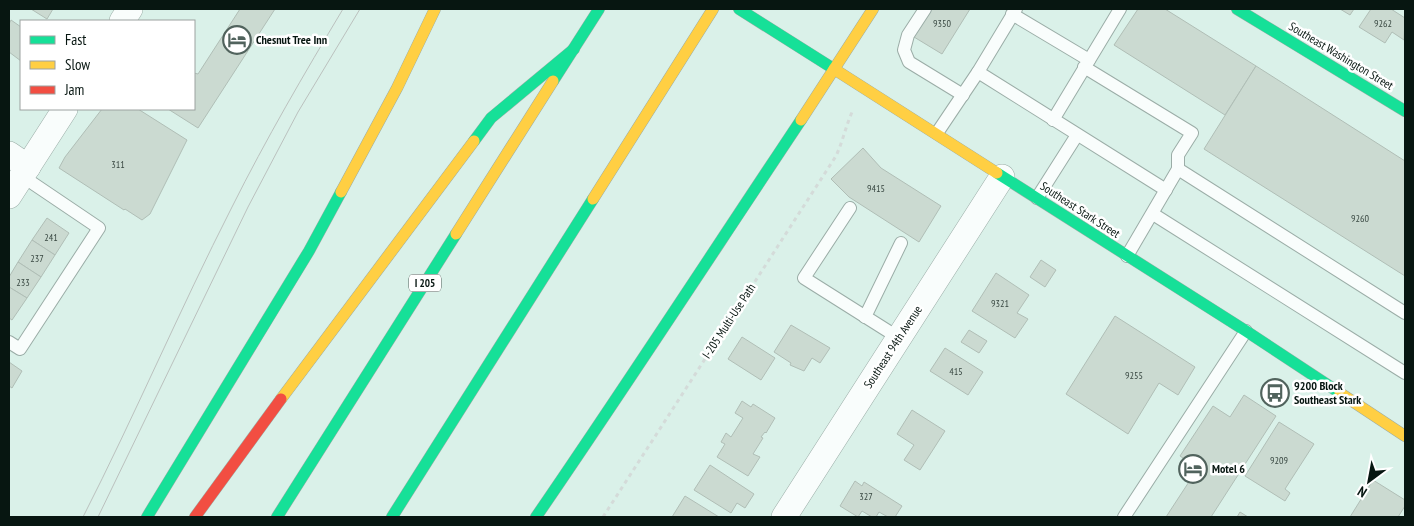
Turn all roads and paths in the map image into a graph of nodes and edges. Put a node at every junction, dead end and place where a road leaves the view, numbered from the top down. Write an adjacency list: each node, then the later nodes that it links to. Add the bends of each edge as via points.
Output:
1 (130, 9): 11 (street)
2 (436, 9): 39 (main road, via 309,251)
3 (599, 9): 12 (main road, I 205)
4 (713, 9): 42 (main road)
5 (739, 9): 14 (main road, Southeast Stark Street)
6 (873, 9): 14 (main road)
7 (926, 9): 16 (lane, via 908,35 904,50 906,56 909,62)
8 (1120, 9): 13 (lane)
9 (1237, 9): 18 (main road, Southeast Washington Street)
10 (1014, 11): 13 (lane); 15 (lane)
11 (123, 20)
12 (574, 48): 40 (main road, via 491,118 302,369); 41 (main road, I 205)
13 (1086, 64): 19 (lane); 23 (lane, via 1192,133 1178,155)
14 (834, 69): 21 (main road, Southeast Stark Street); 43 (main road, via 618,399)
15 (978, 72): 16 (lane); 19 (lane)
16 (963, 95): 21 (lane)
17 (64, 110): 24 (street)
18 (1405, 111)
19 (1052, 120): 22 (lane)
20 (847, 122): 44 (path, I-205 Multi-Use Path, via 836,156)
21 (937, 133): 25 (main road, Southeast Stark Street)
22 (1076, 135): 26 (lane); 27 (lane)
23 (1178, 169): 26 (lane); 32 (lane)
24 (17, 173): 36 (lane, via 99,228 20,349)
25 (1002, 176): 27 (main road, Southeast Stark Street); 35 (street, Southeast 94th Avenue)
26 (1166, 190): 29 (lane)
27 (1037, 198): 31 (main road, Southeast Stark Street)
28 (850, 208): 33 (lane, via 804,278)
29 (1153, 214): 31 (lane); 37 (lane)
30 (901, 243): 33 (lane)
31 (1127, 256): 34 (main road, Southeast Stark Street)
32 (1405, 313)
33 (865, 317): 35 (lane)
34 (1246, 331): 38 (main road, Southeast Stark Street); 46 (lane)
35 (899, 338): 45 (street, Southeast 94th Avenue)
36 (9, 342)
37 (1405, 373)
38 (1405, 436)
39 (147, 517)
40 (196, 517)
41 (276, 517)
42 (392, 517)
43 (536, 517)
44 (603, 517)
45 (784, 517)
46 (1124, 517)

